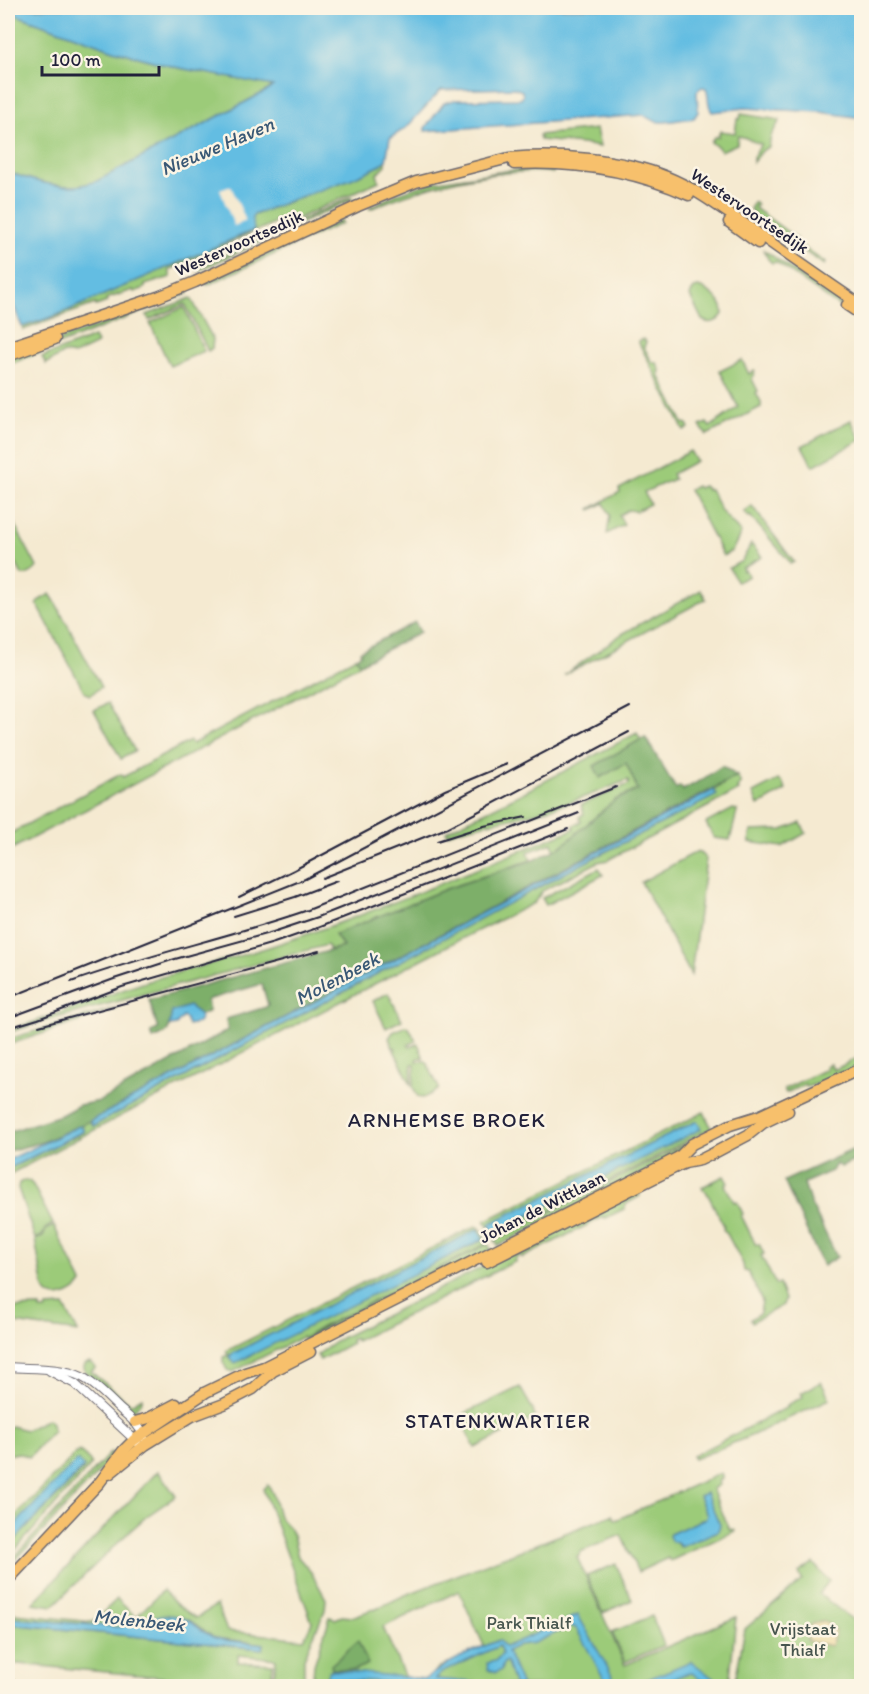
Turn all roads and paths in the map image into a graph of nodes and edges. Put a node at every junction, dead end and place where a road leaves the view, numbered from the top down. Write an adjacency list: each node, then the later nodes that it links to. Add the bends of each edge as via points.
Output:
1 (469, 168): 2 (main road, Westervoortsedijk, via 398,189); 3 (main road, Westervoortsedijk, via 509,158 559,157 617,164 665,176 710,199); 4 (main road, Westervoortsedijk, via 559,164 629,174 667,186 717,210 733,226)
2 (158, 297): 5 (main road, Westervoortsedijk); 6 (main road, Westervoortsedijk)
3 (861, 306)
4 (861, 315)
5 (8, 347)
6 (8, 356)
7 (861, 1068): 9 (main road, Johan de Wittlaan, via 759,1116)
8 (861, 1075): 11 (main road, Johan de Wittlaan, via 763,1123)
9 (732, 1124): 10 (main road, Johan de Wittlaan); 11 (main road, via 741,1127)
10 (702, 1139): 12 (main road, via 701,1149); 15 (main road, Johan de Wittlaan, via 679,1157)
11 (739, 1140): 12 (main road, Johan de Wittlaan)
12 (709, 1155): 17 (main road, Johan de Wittlaan, via 678,1166 330,1341 273,1371)
13 (8, 1367): 14 (street)
14 (47, 1370): 20 (street, via 81,1376); 22 (street, via 75,1384)
15 (236, 1378): 16 (main road, Johan de Wittlaan); 17 (main road, via 244,1383)
16 (216, 1388): 18 (main road, Johan de Wittlaan); 19 (main road, via 214,1397)
17 (245, 1393): 19 (main road, Johan de Wittlaan)
18 (196, 1398): 20 (main road, via 180,1401); 21 (main road, Johan de Wittlaan)
19 (224, 1404): 23 (main road, Johan de Wittlaan, via 192,1416)
20 (135, 1422): 21 (street)
21 (143, 1433): 22 (main road, Johan de Wittlaan); 23 (street)
22 (134, 1440): 23 (street); 24 (main road, Johan de Wittlaan)
23 (146, 1445): 24 (main road, Johan de Wittlaan)
24 (100, 1482): 25 (main road)
25 (8, 1580)

